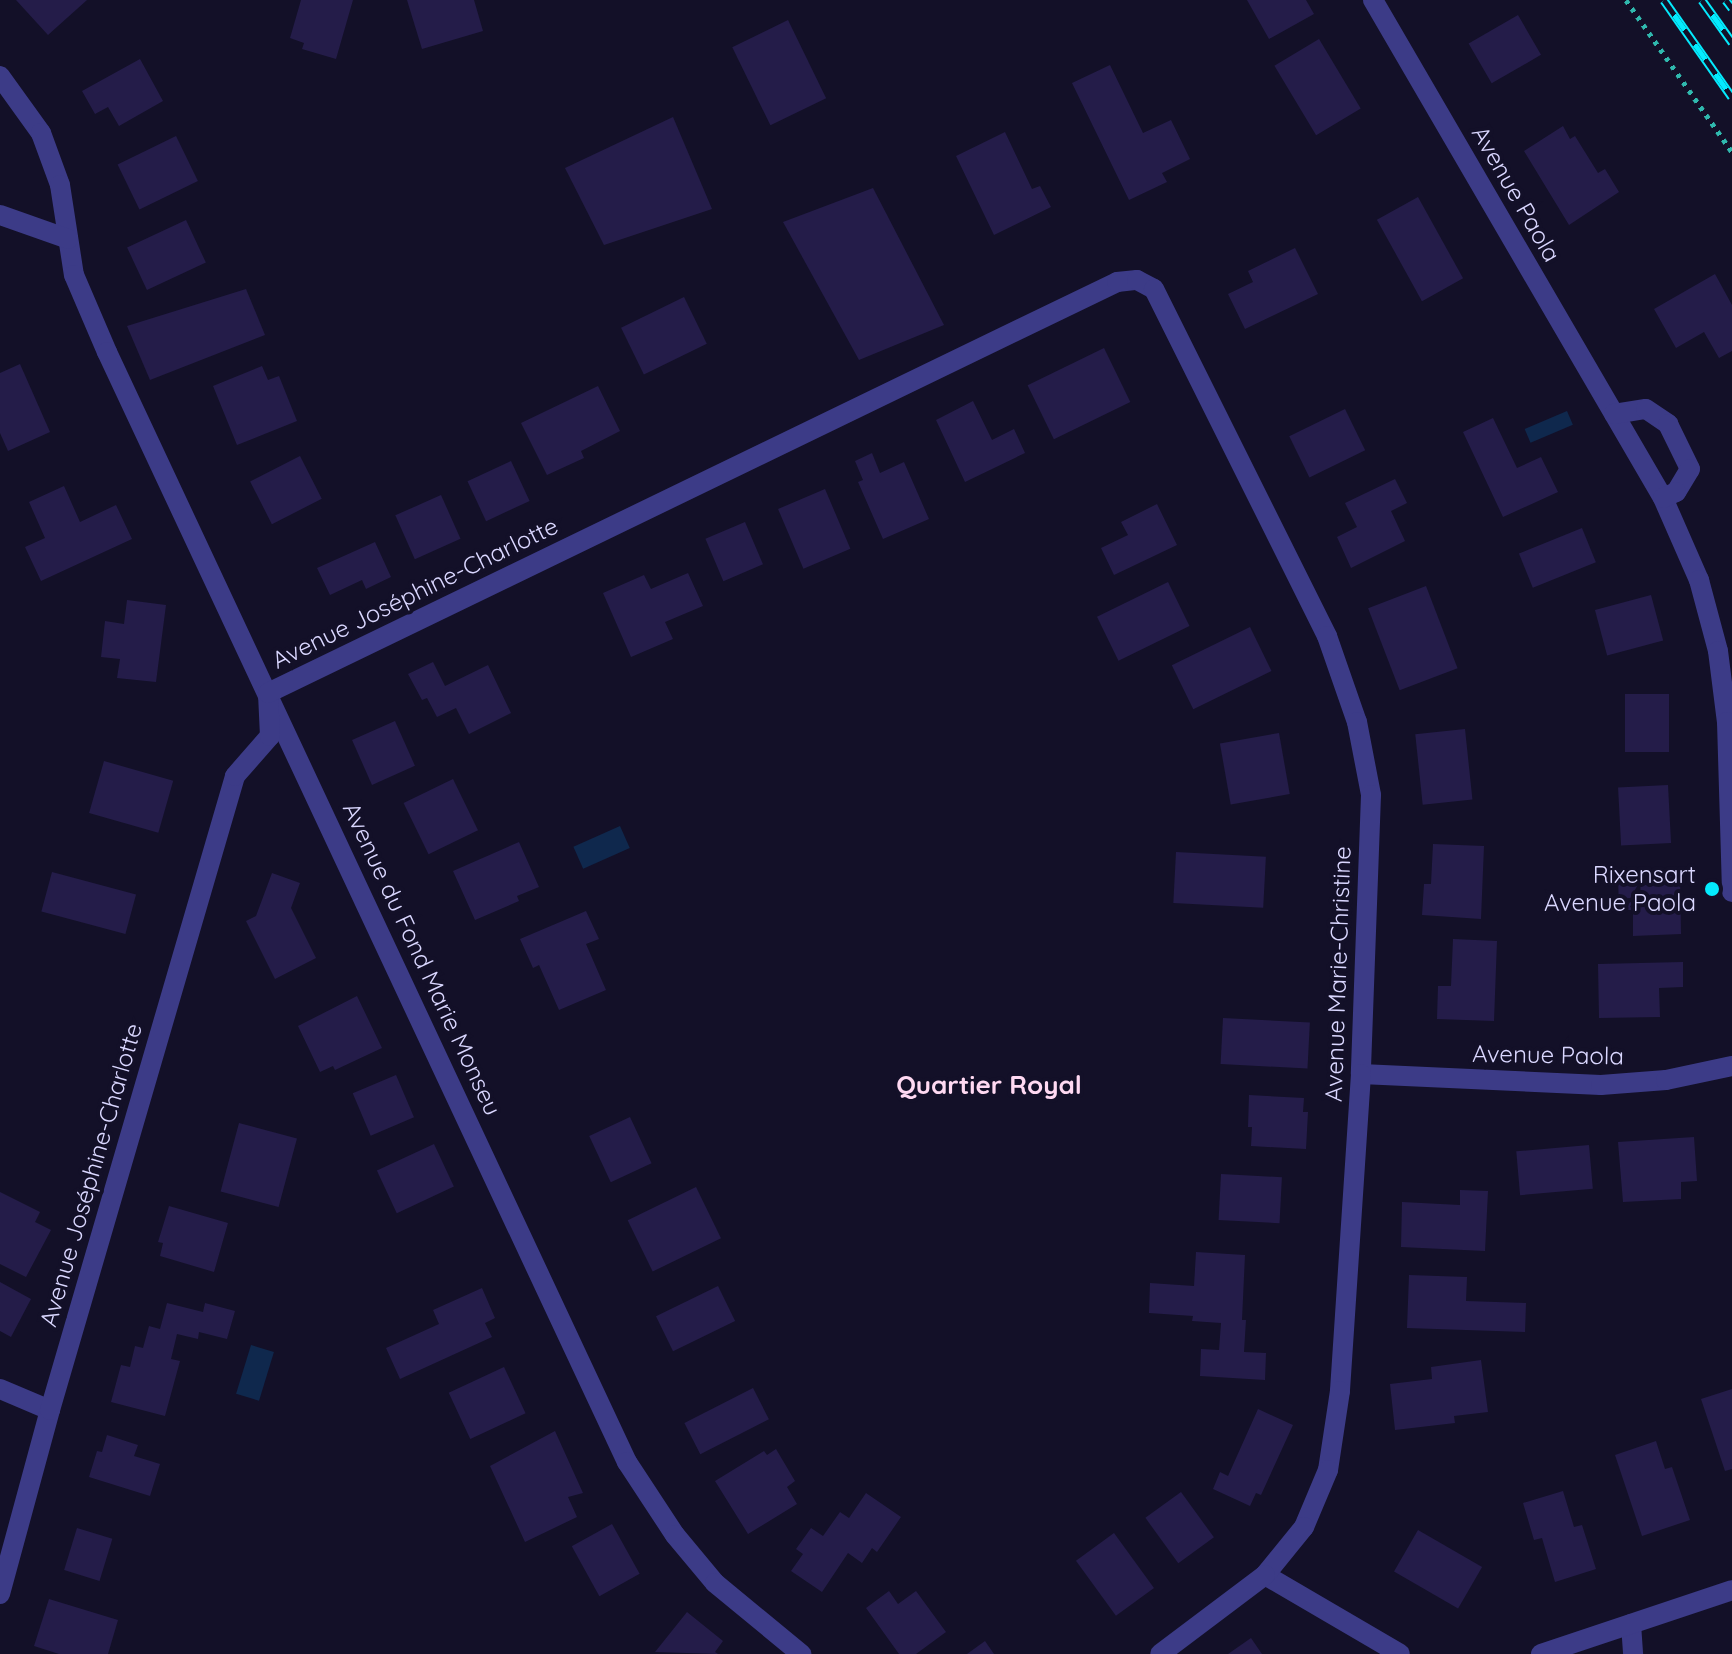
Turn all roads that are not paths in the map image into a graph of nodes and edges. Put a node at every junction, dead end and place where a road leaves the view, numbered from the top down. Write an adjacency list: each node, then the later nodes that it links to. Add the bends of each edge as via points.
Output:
1 (1373, 0): 6 (street, Avenue Paola)
2 (0, 76): 4 (street, Avenue du Fond Marie Monseu, via 41,133 60,185)
3 (0, 215): 4 (street)
4 (68, 239): 8 (street, Avenue du Fond Marie Monseu, via 74,275 107,352)
5 (1137, 280): 8 (street, Avenue Joséphine-Charlotte, via 1117,282); 11 (street, Avenue Marie-Christine, via 1154,289 1327,636 1357,722 1371,795)
6 (1614, 414): 7 (street, Avenue Paola); 7 (street, via 1646,409 1668,424 1690,469 1676,492)
7 (1663, 498): 9 (street, Avenue Paola, via 1699,580 1718,651 1727,722)
8 (268, 693): 13 (street, Avenue Joséphine-Charlotte, via 270,736 235,776); 18 (street, Avenue du Fond Marie Monseu, via 627,1462 675,1535 715,1583)
9 (1732, 892)
10 (1732, 1066): 11 (street, Avenue Paola, via 1666,1080 1601,1085)
11 (1361, 1074): 14 (street, Avenue Marie-Christine, via 1340,1391 1328,1470 1304,1527)
12 (0, 1389): 13 (street)
13 (50, 1410): 16 (street, Avenue Joséphine-Charlotte)
14 (1265, 1575): 19 (street, Avenue Marie-Christine); 20 (street)
15 (1732, 1590): 17 (street)
16 (0, 1594)
17 (1631, 1624): 21 (street); 22 (street)
18 (801, 1654)
19 (1160, 1654)
20 (1400, 1654)
21 (1541, 1654)
22 (1633, 1654)

